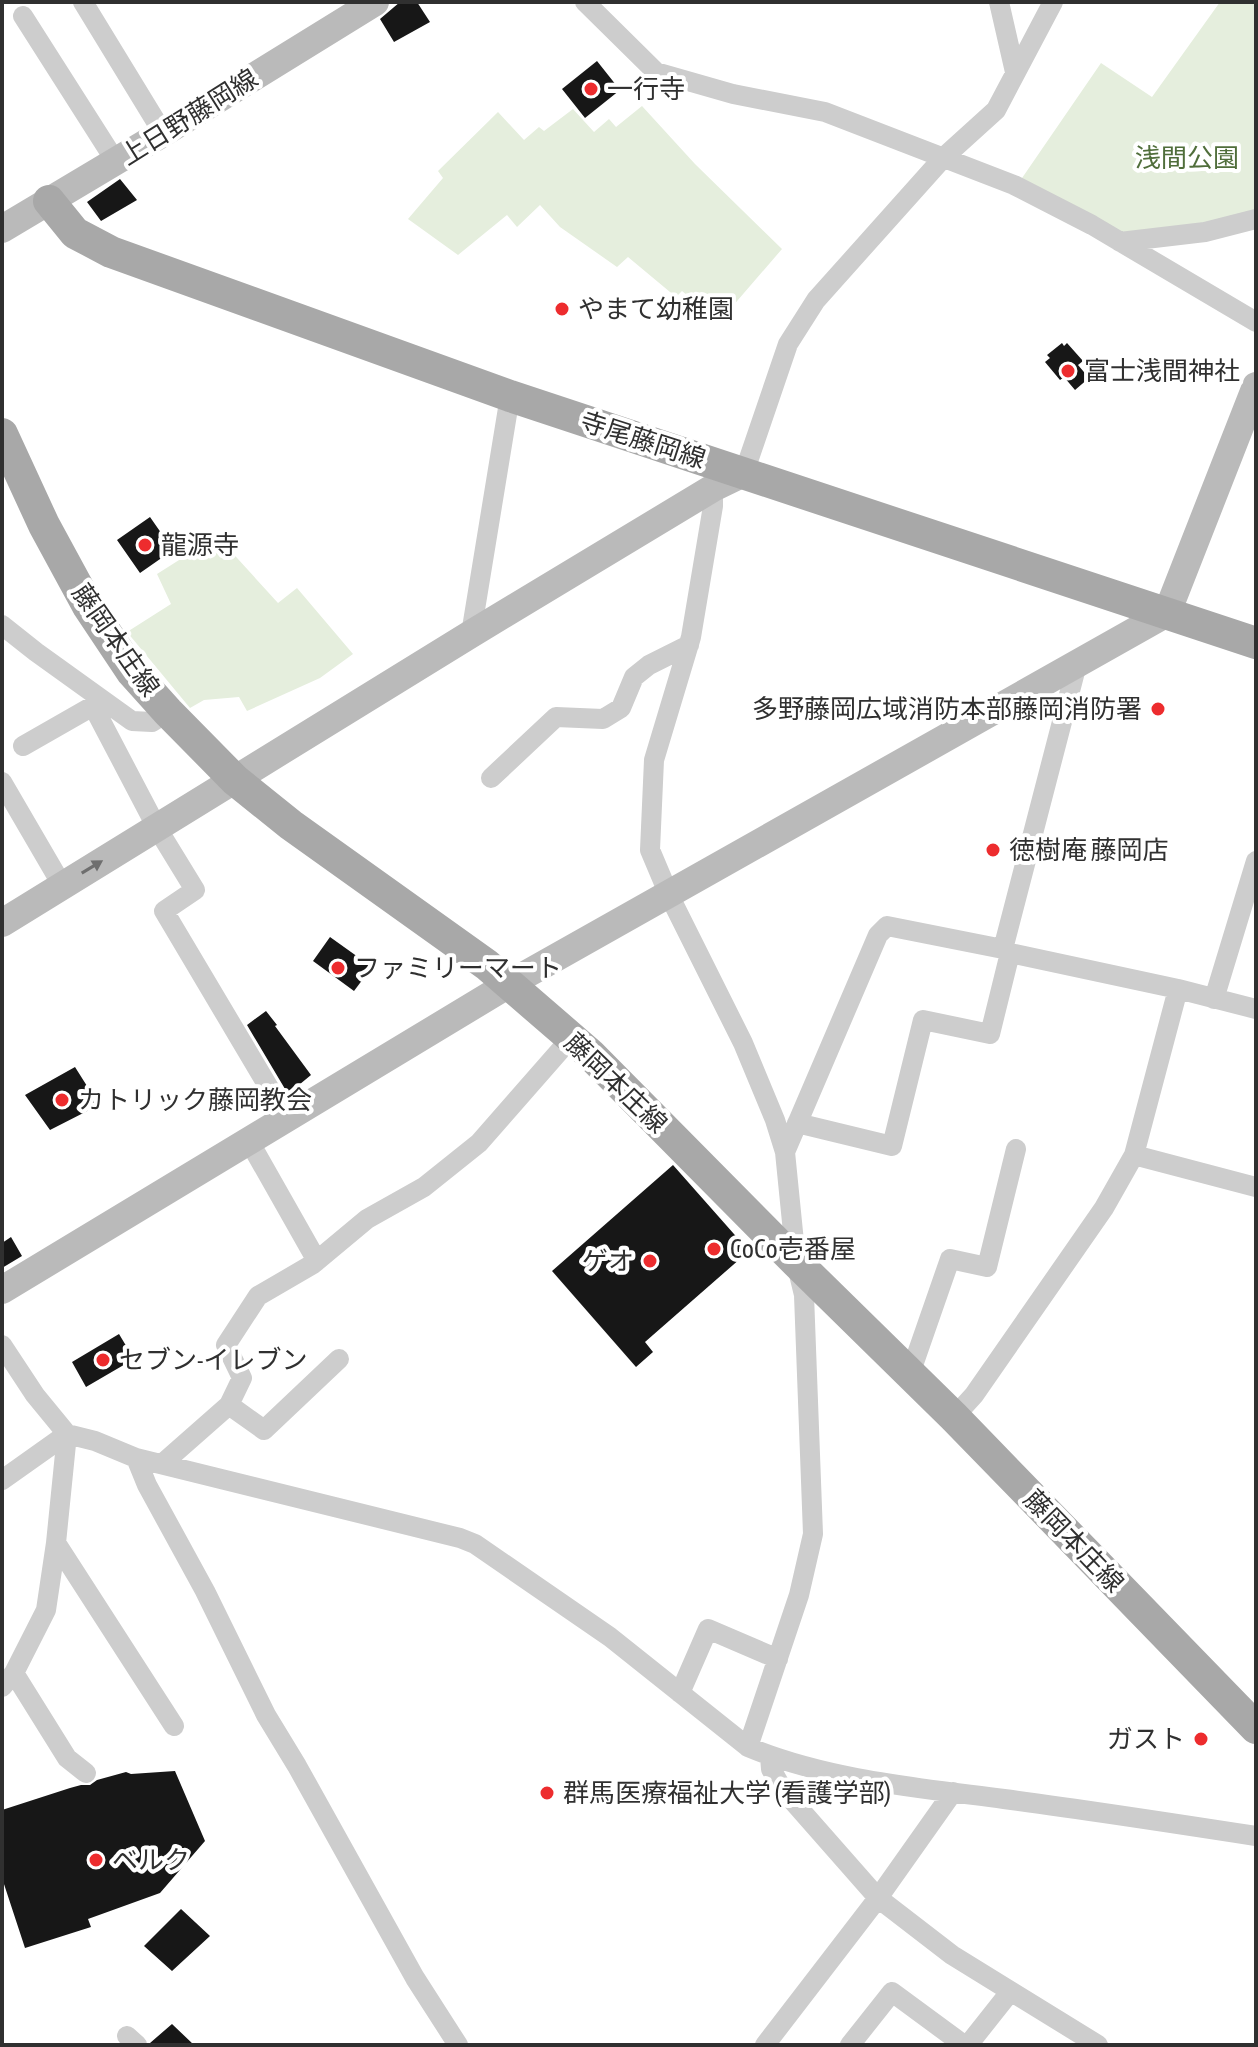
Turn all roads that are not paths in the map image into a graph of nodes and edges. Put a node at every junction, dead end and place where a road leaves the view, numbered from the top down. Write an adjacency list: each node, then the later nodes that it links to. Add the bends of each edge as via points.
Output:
1 (83, 2): 8 (street)
2 (375, 2): 8 (street, 上日野藤岡線)
3 (999, 2): 7 (street)
4 (1053, 2): 7 (street)
5 (593, 4): 9 (street, via 656,72 825,112)
6 (23, 16): 10 (street)
7 (1015, 72): 9 (street, via 996,110)
8 (163, 133): 10 (street, 上日野藤岡線)
9 (943, 158): 14 (street, via 1014,185); 19 (street, via 816,300 788,344)
10 (116, 162): 11 (street, 上日野藤岡線)
11 (49, 201): 13 (street, 上日野藤岡線); 17 (main road, 寺尾藤岡線, via 75,233 111,252)
12 (1256, 219): 14 (street, via 1205,232)
13 (2, 229)
14 (1120, 242): 15 (street)
15 (1256, 322)
16 (1256, 386): 21 (street)
17 (510, 396): 19 (main road, 寺尾藤岡線); 23 (street)
18 (2, 434): 28 (main road, 藤岡本庄線, via 88,606 132,672)
19 (744, 473): 20 (street); 21 (main road, 寺尾藤岡線)
20 (713, 488): 23 (street); 25 (street)
21 (1167, 613): 24 (main road, 寺尾藤岡線); 26 (street)
22 (2, 625): 27 (street)
23 (471, 634): 31 (street)
24 (1256, 643)
25 (689, 645): 30 (street, via 634,677 621,708 603,719 556,717); 36 (street, via 654,760 650,850)
26 (1077, 664): 36 (street); 38 (street)
27 (96, 702): 28 (street, via 132,721 152,722); 29 (street); 33 (street)
28 (168, 712): 31 (main road, 藤岡本庄線)
29 (23, 746)
30 (491, 778)
31 (235, 780): 33 (street); 39 (main road, 藤岡本庄線)
32 (2, 782): 35 (street)
33 (157, 828): 35 (street, one-way to 33); 44 (street, via 195,890 164,911)
34 (1256, 861): 41 (street)
35 (62, 885): 37 (street)
36 (669, 895): 39 (street); 48 (street, via 743,1043)
37 (2, 923)
38 (1007, 951): 40 (street); 45 (street, via 887,926 878,935); 45 (street, via 990,1034 923,1020 892,1146)
39 (509, 984): 43 (main road, 藤岡本庄線); 44 (street)
40 (1178, 989): 41 (street); 49 (street)
41 (1214, 999): 42 (street)
42 (1256, 1009)
43 (571, 1038): 51 (street, via 479,1143 424,1187 367,1219); 52 (main road, 藤岡本庄線)
44 (287, 1118): 46 (street)
45 (797, 1123): 48 (street)
46 (249, 1141): 51 (street); 53 (street)
47 (1016, 1149): 56 (street, via 987,1267 950,1259)
48 (785, 1152): 52 (street)
49 (1134, 1155): 50 (street); 58 (street, via 1104,1208)
50 (1256, 1187)
51 (317, 1261): 57 (street, via 258,1296 226,1345 242,1378)
52 (796, 1262): 56 (main road, 藤岡本庄線); 64 (street, via 804,1295 813,1534)
53 (2, 1290)
54 (2, 1345): 59 (street)
55 (339, 1359): 57 (street, via 264,1430)
56 (910, 1374): 58 (main road, 藤岡本庄線)
57 (229, 1405): 61 (street)
58 (954, 1417): 68 (main road, 藤岡本庄線)
59 (67, 1434): 60 (street); 62 (street); 63 (street)
60 (136, 1458): 61 (street); 76 (street, via 266,1715)
61 (162, 1464): 66 (street, via 475,1544 610,1637)
62 (2, 1480)
63 (56, 1543): 65 (street, via 46,1610); 67 (street)
64 (778, 1659): 66 (street, via 708,1629); 69 (street)
65 (8, 1680): 71 (street, via 67,1758)
66 (680, 1693): 69 (street)
67 (174, 1726)
68 (1256, 1728)
69 (748, 1747): 70 (street)
70 (770, 1756): 72 (street, via 855,1777); 74 (street, via 783,1790)
71 (86, 1773)
72 (953, 1792): 73 (street); 74 (street)
73 (1256, 1836)
74 (878, 1898): 75 (street); 77 (street)
75 (1010, 1992): 79 (street); 80 (street)
76 (456, 2044)
77 (765, 2045)
78 (850, 2045): 79 (street, via 892,1992)
79 (966, 2045)
80 (1098, 2045)

